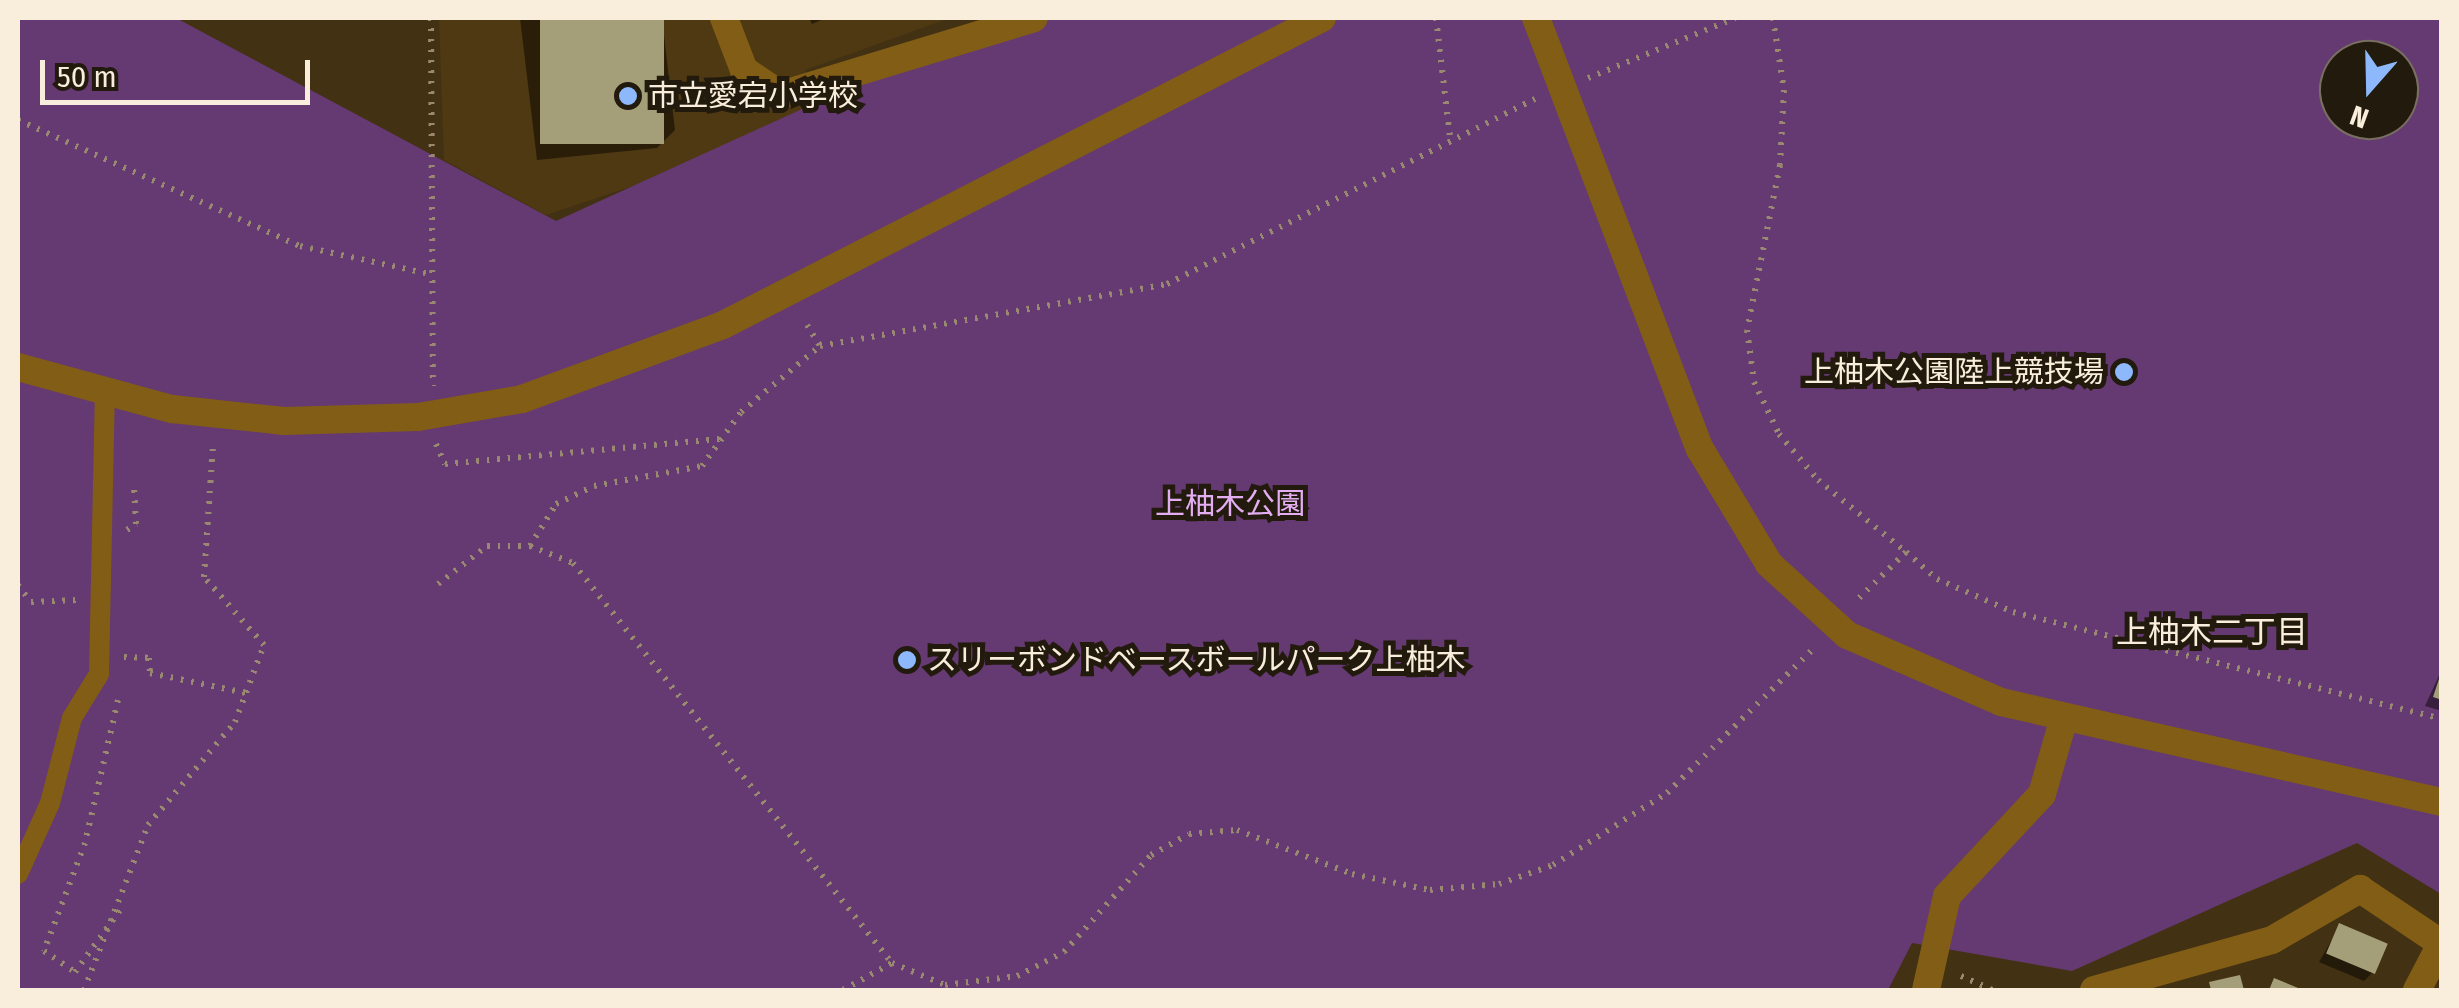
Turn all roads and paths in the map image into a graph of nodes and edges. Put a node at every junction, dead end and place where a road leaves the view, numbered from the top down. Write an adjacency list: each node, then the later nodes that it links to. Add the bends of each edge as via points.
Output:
1 (431, 18): 13 (path)
2 (724, 18): 3 (street, via 744,70 781,95)
3 (1034, 18)
4 (1322, 18): 17 (street, via 723,325 586,381 470,410 334,422 212,414)
5 (1436, 18): 12 (path)
6 (1536, 18): 32 (street, via 1700,449 1744,532 1802,595 1875,651)
7 (1735, 18): 9 (path)
8 (1773, 18): 23 (path, via 1784,90 1780,165 1747,330 1754,382 1778,434 1818,480)
9 (1572, 84)
10 (1556, 91): 12 (path)
11 (18, 120): 13 (path, via 300,246)
12 (1450, 137): 15 (path, via 1167,284)
13 (428, 274): 18 (path)
14 (807, 326): 15 (path)
15 (820, 346): 20 (path)
16 (18, 367): 17 (street)
17 (105, 394): 35 (lane, via 99,674 72,718 50,804)
18 (434, 398)
19 (436, 434): 20 (path, via 436,452 445,464)
20 (722, 438): 22 (path, via 702,466 594,486 556,504)
21 (213, 446): 30 (path, via 204,577 264,645)
22 (530, 546): 25 (path, via 486,546); 38 (path, via 572,564)
23 (1906, 552): 24 (path); 33 (path, via 1937,579 2013,612)
24 (1878, 577)
25 (438, 584)
26 (18, 585): 27 (path, via 32,602)
27 (84, 600)
28 (121, 674): 30 (path, via 122,657 149,658 150,673)
29 (120, 692): 36 (path, via 85,843 44,951 75,972)
30 (246, 694): 36 (path, via 235,722 148,825)
31 (1763, 706): 38 (path, via 1621,830 1499,884 1430,890 1352,874 1237,830 1189,834 1151,855 1064,952 1017,976 945,985)
32 (2064, 718): 34 (street); 41 (street, via 2042,794 1947,896)
33 (2442, 719)
34 (2442, 802)
35 (18, 874)
36 (120, 910): 39 (path)
37 (2441, 944): 42 (street, via 2360,889 2272,940); 43 (street)
38 (892, 962): 40 (path)
39 (84, 990)
40 (843, 990)
41 (1926, 990)
42 (2094, 990)
43 (2417, 990)

